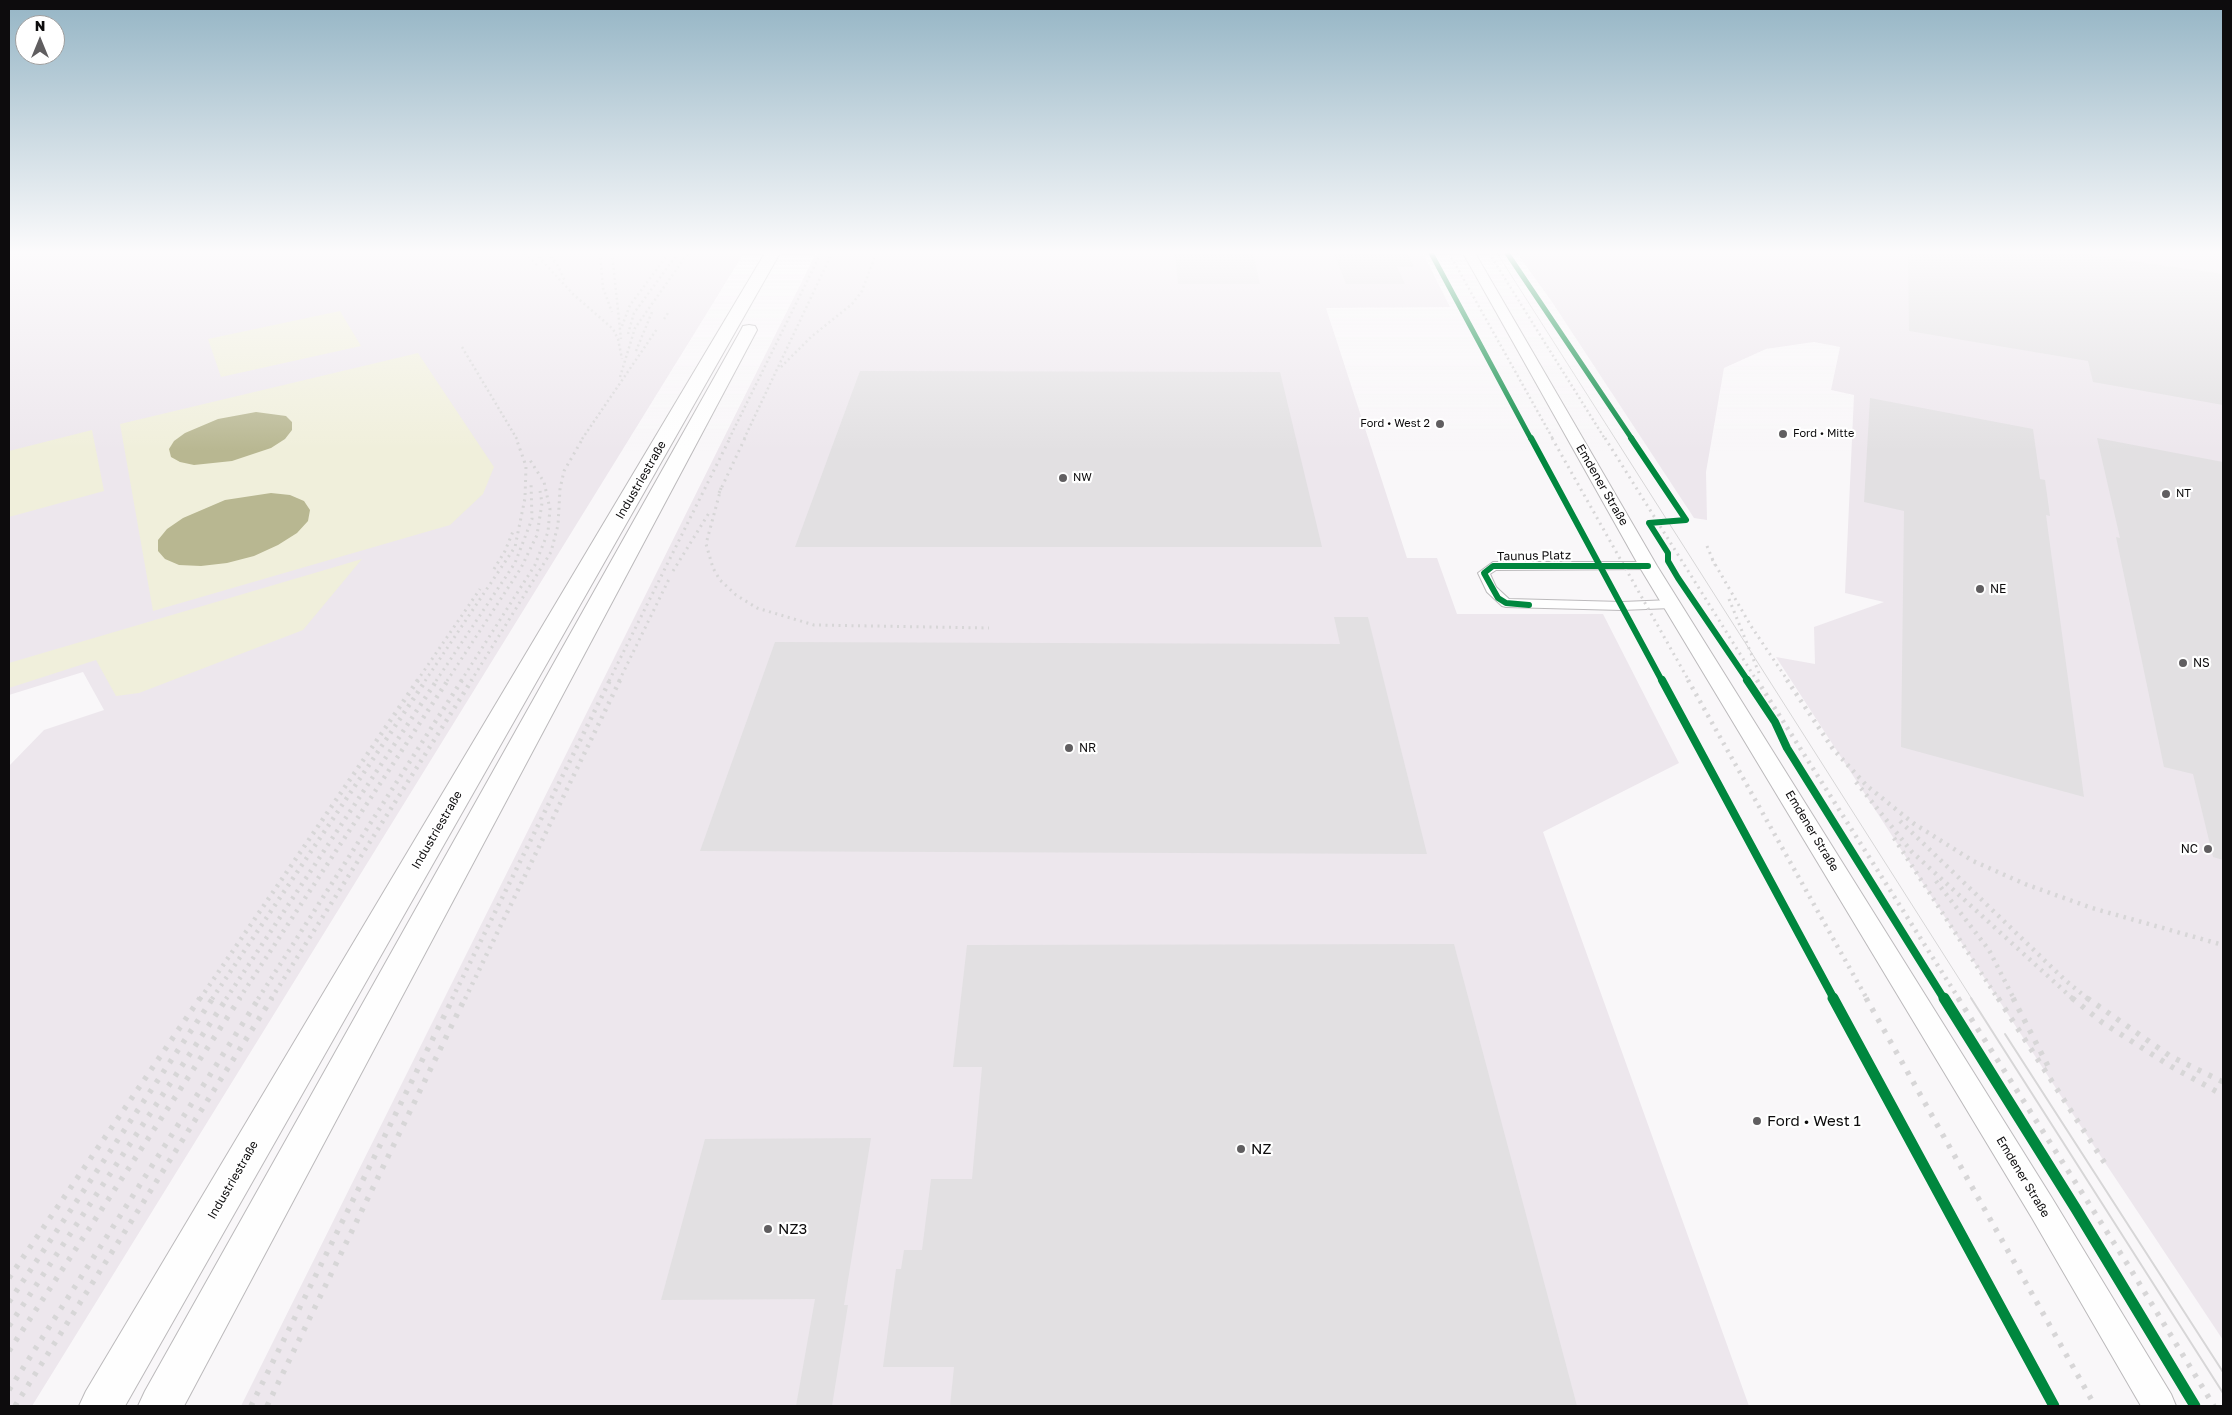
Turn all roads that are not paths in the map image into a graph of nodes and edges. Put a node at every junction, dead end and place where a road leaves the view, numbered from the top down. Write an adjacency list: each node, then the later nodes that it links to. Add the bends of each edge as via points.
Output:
1 (735, 319): 6 (highway, Industriestraße)
2 (754, 319): 7 (highway, Industriestraße)
3 (1507, 319): 4 (street, Emdener Straße)
4 (1648, 566): 5 (street, Emdener Straße); 5 (street, Taunus Platz, via 1493,566 1484,574 1491,589 1506,603)
5 (1671, 604): 8 (street, Emdener Straße, via 2042,1208)
6 (101, 1406)
7 (160, 1406)
8 (2159, 1406)

